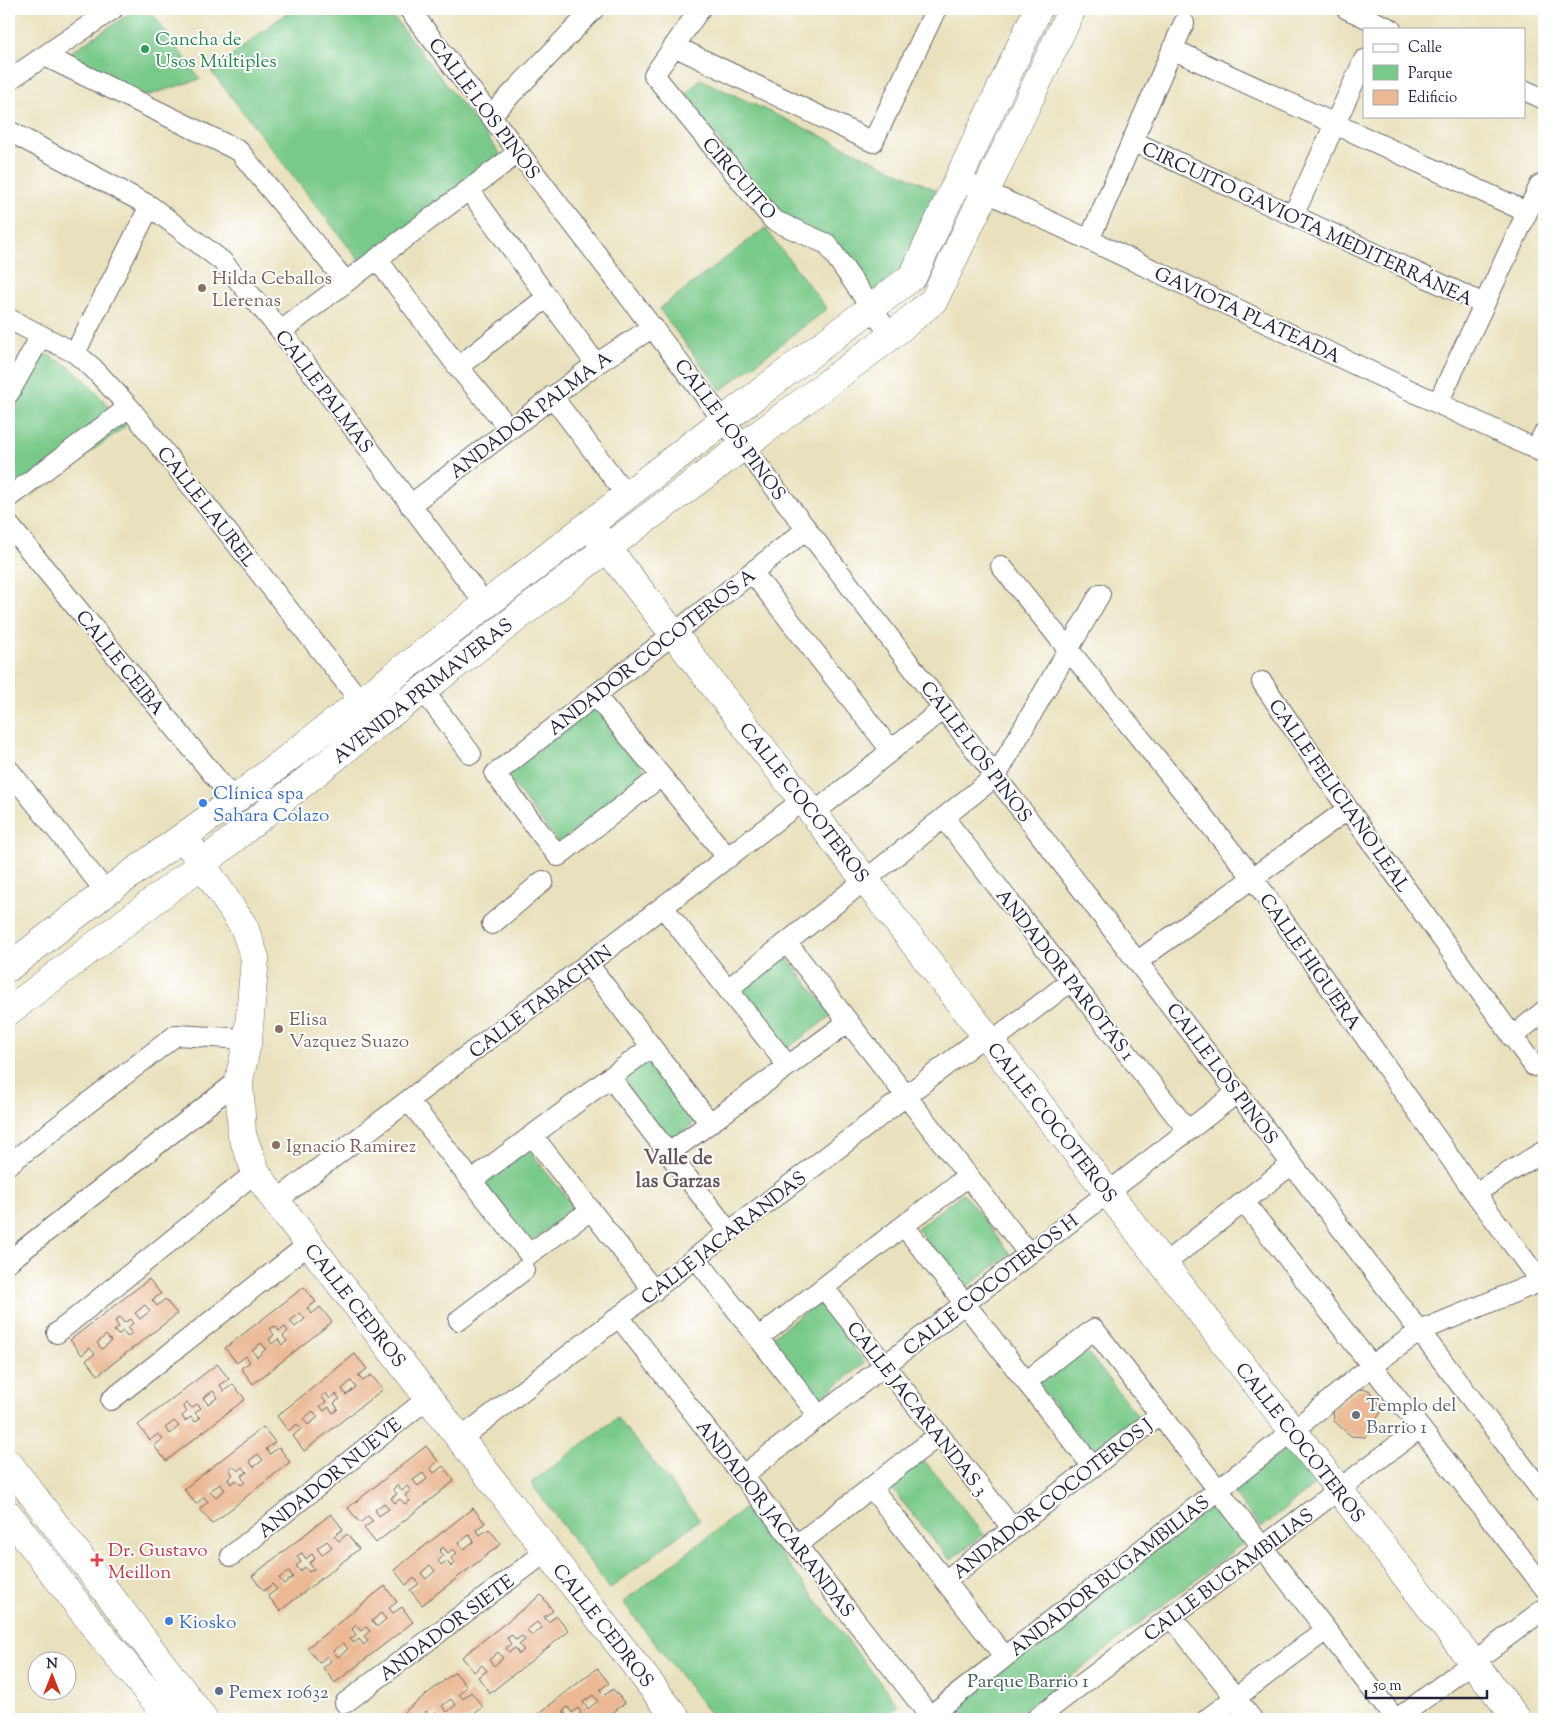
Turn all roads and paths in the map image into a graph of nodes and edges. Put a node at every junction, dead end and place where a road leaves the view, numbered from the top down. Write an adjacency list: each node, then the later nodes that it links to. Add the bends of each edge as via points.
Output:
1 (409, 9): 18 (street, CALLE LOS PINOS)
2 (594, 9): 18 (street)
3 (700, 9): 11 (street)
4 (1038, 9): 23 (street, AVENIDA PRIMAVERAS)
5 (1072, 9): 26 (street, AVENIDA PRIMAVERAS)
6 (1347, 9): 10 (street)
7 (932, 10): 11 (street, via 873,142)
8 (102, 12): 13 (street)
9 (1184, 23): 12 (street, CIRCUITO GAVIOTA MEDITERRÁNEA)
10 (1384, 23)
11 (674, 46): 35 (street, CIRCUITO, via 654,75 772,220 827,244)
12 (1172, 49): 19 (street); 21 (street, CIRCUITO GAVIOTA MEDITERRÁNEA)
13 (44, 56): 15 (street); 32 (street, via 239,151)
14 (1363, 62): 19 (street)
15 (9, 80)
16 (1526, 91): 17 (street)
17 (1544, 100)
18 (491, 115): 22 (street, CALLE LOS PINOS)
19 (1335, 124): 28 (street); 29 (street)
20 (9, 131): 27 (street, CALLE PALMAS)
21 (1132, 142): 29 (street, CIRCUITO GAVIOTA MEDITERRÁNEA); 30 (street, CIRCUITO GAVIOTA MEDITERRÁNEA)
22 (519, 152): 25 (street); 37 (street, CALLE LOS PINOS)
23 (959, 179): 26 (street, GAVIOTA PLATEADA); 35 (street, AVENIDA PRIMAVERAS, via 913,276)
24 (1540, 185): 28 (street, CIRCUITO GAVIOTA MEDITERRÁNEA)
25 (468, 190): 31 (street); 33 (street)
26 (985, 191): 30 (street, GAVIOTA PLATEADA); 40 (street, AVENIDA PRIMAVERAS, via 934,300)
27 (150, 206): 38 (street, CALLE PALMAS, via 222,262); 41 (street)
28 (1527, 212): 34 (street, CIRCUITO GAVIOTA MEDITERRÁNEA)
29 (1293, 216): 34 (street, CIRCUITO GAVIOTA MEDITERRÁNEA)
30 (1089, 240): 46 (street, GAVIOTA PLATEADA)
31 (377, 259): 32 (street); 43 (street)
32 (346, 282): 38 (street)
33 (546, 298): 42 (street); 43 (street)
34 (1484, 304): 46 (street, CIRCUITO GAVIOTA MEDITERRÁNEA)
35 (872, 308): 40 (street, CIRCUITO); 48 (street, AVENIDA PRIMAVERAS)
36 (9, 318): 39 (street, CALLE LAUREL)
37 (652, 327): 42 (street, ANDADOR PALMA A); 48 (street, CALLE LOS PINOS)
38 (281, 331): 54 (street, CALLE PALMAS)
39 (42, 336): 41 (street, CALLE LAUREL); 44 (street)
40 (892, 336): 51 (street, AVENIDA PRIMAVERAS)
41 (75, 353): 47 (street, CALLE LAUREL)
42 (596, 364): 45 (street, ANDADOR PALMA A)
43 (458, 367): 49 (street)
44 (9, 393)
45 (552, 396): 49 (street, ANDADOR PALMA A); 52 (street)
46 (1438, 403): 50 (street, GAVIOTA PLATEADA)
47 (129, 407): 53 (street); 68 (street, CALLE LAUREL)
48 (724, 420): 51 (street, CALLE LOS PINOS); 52 (street, AVENIDA PRIMAVERAS)
49 (509, 428): 54 (street, ANDADOR PALMA A)
50 (1542, 445)
51 (743, 446): 56 (street, CALLE LOS PINOS); 58 (street, AVENIDA PRIMAVERAS)
52 (627, 496): 55 (street, AVENIDA PRIMAVERAS)
53 (9, 497)
54 (410, 505): 62 (street, CALLE PALMAS)
55 (590, 525): 58 (street, CALLE COCOTEROS); 62 (street, AVENIDA PRIMAVERAS)
56 (807, 529): 60 (street, ANDADOR COCOTEROS A); 69 (street, CALLE LOS PINOS)
57 (11, 531): 76 (street, CALLE CEIBA)
58 (607, 548): 63 (street, CALLE COCOTEROS); 66 (street, AVENIDA PRIMAVERAS)
59 (1002, 566): 64 (street, CALLE HIGUERA)
60 (752, 572): 63 (street, ANDADOR COCOTEROS A); 71 (street, via 887,745)
61 (1100, 594): 64 (street)
62 (485, 604): 68 (street, AVENIDA PRIMAVERAS)
63 (674, 634): 67 (street, ANDADOR COCOTEROS A); 77 (street, CALLE COCOTEROS)
64 (1069, 651): 75 (street); 83 (street, CALLE HIGUERA)
65 (1262, 682): 78 (street, CALLE FELICIANO LEAL)
66 (423, 690): 70 (street, AVENIDA PRIMAVERAS); 72 (street)
67 (595, 695): 74 (street); 74 (street, ANDADOR COCOTEROS A, via 495,774 558,856)
68 (360, 701): 70 (street, CALLE LAUREL); 76 (street, AVENIDA PRIMAVERAS)
69 (944, 708): 71 (street, CALLE TABACHIN); 75 (street, CALLE LOS PINOS)
70 (378, 723): 82 (street, AVENIDA PRIMAVERAS)
71 (898, 745): 77 (street, CALLE TABACHIN)
72 (471, 754)
73 (9, 770): 86 (street)
74 (661, 776): 81 (street)
75 (996, 776): 79 (street); 90 (street, CALLE LOS PINOS)
76 (234, 800): 80 (street, AVENIDA PRIMAVERAS)
77 (808, 807): 81 (street, CALLE TABACHIN); 84 (street, CALLE COCOTEROS)
78 (1348, 809): 83 (street); 98 (street, CALLE FELICIANO LEAL)
79 (944, 818): 84 (street); 93 (street, ANDADOR PAROTAS 1)
80 (184, 837): 82 (street, CALLE CEDROS); 86 (street, AVENIDA PRIMAVERAS)
81 (728, 858): 87 (street, CALLE TABACHIN)
82 (202, 864): 95 (street, AVENIDA PRIMAVERAS); 100 (street, CALLE CEDROS, via 244,926 255,958)
83 (1253, 878): 90 (street); 120 (street, CALLE HIGUERA)
84 (865, 880): 89 (street); 99 (street, CALLE COCOTEROS)
85 (543, 882): 88 (street)
86 (106, 892): 92 (street, AVENIDA PRIMAVERAS)
87 (663, 907): 91 (street, CALLE TABACHIN); 94 (street)
88 (492, 924)
89 (786, 943): 94 (street); 97 (street)
90 (1138, 962): 106 (street, CALLE LOS PINOS)
91 (588, 964): 101 (street); 108 (street, CALLE TABACHIN)
92 (9, 967)
93 (1071, 981): 99 (street, CALLE JACARANDAS); 110 (street, ANDADOR PAROTAS 1)
94 (728, 989): 102 (street)
95 (9, 1011)
96 (1544, 1011): 98 (street)
97 (848, 1022): 102 (street); 107 (street)
98 (1512, 1037): 103 (street, CALLE FELICIANO LEAL)
99 (988, 1038): 107 (street, CALLE JACARANDAS); 119 (street, CALLE COCOTEROS)
100 (248, 1039): 105 (street, CALLE CEDROS); 114 (street, via 176,1035)
101 (651, 1047): 104 (street); 109 (street)
102 (788, 1066): 109 (street)
103 (1534, 1066)
104 (610, 1077): 111 (street); 113 (street)
105 (239, 1080): 116 (street, CALLE CEDROS, via 242,1135); 129 (street)
106 (1238, 1092): 110 (street, CALLE COCOTEROS H); 115 (street, CALLE LOS PINOS)
107 (906, 1096): 117 (street); 125 (street, CALLE JACARANDAS)
108 (409, 1100): 118 (street); 121 (street, CALLE TABACHIN)
109 (710, 1123): 113 (street)
110 (1188, 1131): 119 (street, CALLE COCOTEROS H)
111 (532, 1135): 118 (street); 123 (street)
112 (1544, 1152): 120 (street)
113 (669, 1153): 125 (street)
114 (9, 1164)
115 (1292, 1164): 122 (street); 138 (street, CALLE LOS PINOS)
116 (256, 1172): 121 (street, CALLE CEDROS); 139 (street)
117 (968, 1176): 124 (street); 127 (street)
118 (471, 1180): 130 (street)
119 (1108, 1193): 127 (street, CALLE COCOTEROS H); 131 (street, CALLE COCOTEROS)
120 (1475, 1193): 132 (street, CALLE HIGUERA)
121 (276, 1202): 126 (street, CALLE CEDROS)
122 (1244, 1202): 131 (street); 142 (street)
123 (590, 1210): 130 (street); 134 (street)
124 (904, 1226): 133 (street); 135 (street)
125 (729, 1232): 128 (street, CALLE JACARANDAS)
126 (309, 1244): 144 (street, CALLE CEDROS); 145 (street)
127 (1029, 1254): 135 (street, CALLE COCOTEROS H)
128 (696, 1258): 134 (street, CALLE JACARANDAS); 140 (street)
129 (9, 1261)
130 (526, 1262): 137 (street)
131 (1164, 1264): 149 (street, CALLE COCOTEROS)
132 (1542, 1280): 138 (street, ANDADOR BUGAMBILIAS)
133 (824, 1288): 140 (street); 141 (street, CALLE JACARANDAS 3)
134 (654, 1291): 136 (street, CALLE JACARANDAS)
135 (965, 1304): 141 (street, CALLE COCOTEROS H); 143 (street)
136 (619, 1317): 151 (street, CALLE JACARANDAS); 154 (street, ANDADOR JACARANDAS)
137 (459, 1320)
138 (1420, 1331): 142 (street, ANDADOR BUGAMBILIAS); 158 (street, CALLE LOS PINOS)
139 (57, 1333)
140 (758, 1338): 147 (street)
141 (885, 1366): 147 (street, CALLE COCOTEROS H); 150 (street, CALLE JACARANDAS 3)
142 (1371, 1366): 148 (street); 149 (street, ANDADOR BUGAMBILIAS)
143 (1026, 1382): 146 (street, via 1094,1329); 153 (street)
144 (428, 1398): 151 (street, CALLE CEDROS); 164 (street, ANDADOR NUEVE)
145 (111, 1400)
146 (1160, 1415): 153 (street, ANDADOR COCOTEROS J); 156 (street)
147 (819, 1416): 154 (street, CALLE COCOTEROS H)
148 (1420, 1428): 157 (street, CALLE BUGAMBILIAS); 166 (street)
149 (1293, 1430): 156 (street, ANDADOR BUGAMBILIAS); 157 (street, CALLE COCOTEROS)
150 (939, 1435): 155 (street); 160 (street, CALLE JACARANDAS 3)
151 (460, 1439): 163 (street, CALLE CEDROS)
152 (9, 1464): 175 (street)
153 (1093, 1467): 160 (street, ANDADOR COCOTEROS J)
154 (742, 1476): 161 (street, ANDADOR JACARANDAS)
155 (871, 1487): 161 (street); 165 (street)
156 (1217, 1490): 162 (street); 171 (street, ANDADOR BUGAMBILIAS)
157 (1338, 1490): 162 (street, CALLE BUGAMBILIAS); 172 (street, CALLE COCOTEROS)
158 (1544, 1494)
159 (9, 1515): 170 (street)
160 (1013, 1529): 165 (street, ANDADOR COCOTEROS J)
161 (796, 1545): 177 (street, ANDADOR JACARANDAS)
162 (1262, 1547): 168 (street, CALLE BUGAMBILIAS); 169 (street)
163 (547, 1551): 174 (street, ANDADOR SIETE); 176 (street, CALLE CEDROS)
164 (231, 1556)
165 (945, 1581): 171 (street)
166 (1544, 1587)
167 (1544, 1609): 172 (street)
168 (1172, 1616): 173 (street); 179 (street, CALLE BUGAMBILIAS)
169 (1326, 1630): 173 (street); 182 (street)
170 (102, 1635): 175 (street, via 123,1641 179,1706); 178 (street)
171 (1004, 1657): 177 (street, ANDADOR BUGAMBILIAS)
172 (1473, 1662): 182 (street); 183 (street, CALLE COCOTEROS)
173 (1235, 1698): 180 (street); 181 (street)
174 (345, 1703)
175 (201, 1715)
176 (667, 1715)
177 (929, 1718)
178 (170, 1719)
179 (1036, 1719)
180 (1207, 1719)
181 (1252, 1719)
182 (1396, 1719)
183 (1517, 1719)

